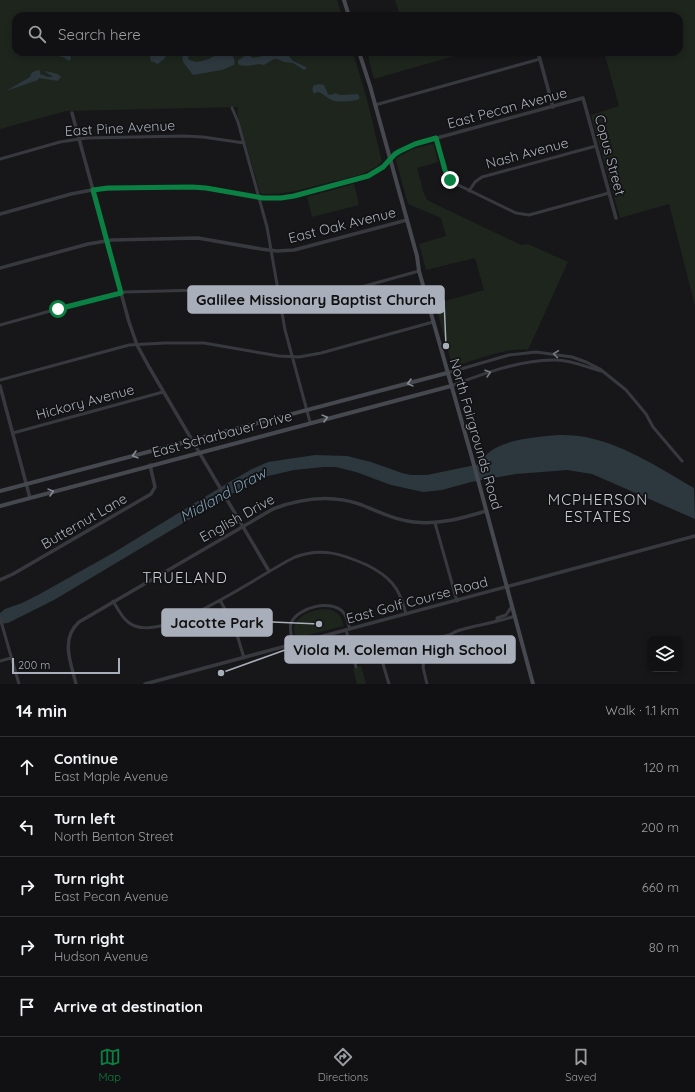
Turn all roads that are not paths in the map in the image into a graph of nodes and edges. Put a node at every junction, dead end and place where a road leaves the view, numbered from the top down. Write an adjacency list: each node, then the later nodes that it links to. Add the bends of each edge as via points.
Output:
1 (344, 0): 2 (main road)
2 (348, 12)
3 (360, 56): 7 (main road, North Fairgrounds Road)
4 (539, 56): 5 (street)
5 (540, 59): 7 (street); 8 (street)
6 (583, 98): 8 (street, East Pecan Avenue); 14 (street, Copus Street)
7 (375, 105): 16 (main road, North Fairgrounds Road)
8 (554, 107): 11 (street, East Pecan Avenue)
9 (232, 108): 13 (street)
10 (72, 113): 12 (street)
11 (436, 138): 16 (street, East Pecan Avenue, via 406,148); 18 (street, via 449,179)
12 (79, 139): 13 (street, East Pine Avenue, via 184,136); 15 (street, East Pine Avenue); 17 (street)
13 (244, 143): 20 (street)
14 (596, 146): 18 (street, Nash Avenue, via 483,177 475,182); 19 (street, Copus Street)
15 (0, 159)
16 (389, 160): 20 (street, East Pecan Avenue, via 382,168 362,178 294,196); 23 (main road, North Fairgrounds Road)
17 (93, 190): 20 (street, East Pecan Avenue, via 197,187); 21 (street, East Pecan Avenue); 24 (street)
18 (470, 191): 19 (street, via 525,215)
19 (609, 193): 22 (street, Copus Street)
20 (259, 197): 25 (street)
21 (0, 214)
22 (616, 218)
23 (406, 220): 25 (street, East Oak Avenue, via 303,248); 27 (main road, North Fairgrounds Road)
24 (107, 241): 25 (street, East Oak Avenue, via 198,238); 26 (street, East Oak Avenue); 28 (street)
25 (271, 250): 29 (street)
26 (0, 268)
27 (419, 271): 29 (street, via 311,301); 30 (main road, North Fairgrounds Road)
28 (121, 293): 29 (street, via 201,290); 31 (street); 32 (street)
29 (280, 304): 33 (street)
30 (433, 322): 33 (street, via 316,354); 34 (main road, North Fairgrounds Road)
31 (0, 324)
32 (137, 345): 33 (street, via 204,343); 36 (street, via 116,348); 39 (street)
33 (292, 357): 40 (street)
34 (447, 373): 35 (street, one-way to 34, via 572,357 536,352 509,355); 38 (main road, North Fairgrounds Road); 40 (main road, East Scharbauer Drive, one-way to 40)
35 (605, 373): 38 (street, one-way to 35, via 502,369 556,360 572,362); 45 (street, via 630,394 653,427)
36 (0, 380)
37 (0, 386): 42 (street)
38 (451, 386): 41 (main road, East Scharbauer Drive, one-way to 38); 51 (main road, North Fairgrounds Road)
39 (163, 392): 42 (street, Hickory Avenue); 43 (street)
40 (307, 410): 41 (street); 43 (main road, East Scharbauer Drive)
41 (310, 422): 44 (main road, East Scharbauer Drive)
42 (13, 433): 47 (street)
43 (192, 440): 44 (street); 47 (main road, East Scharbauer Drive, one-way to 47)
44 (199, 452): 46 (main road, East Scharbauer Drive); 53 (street)
45 (682, 461)
46 (150, 465): 49 (main road, East Scharbauer Drive, one-way to 46); 56 (street, Butternut Lane, via 155,486 151,494)
47 (27, 484): 48 (main road, East Scharbauer Drive); 49 (street)
48 (0, 491)
49 (30, 498): 50 (main road, East Scharbauer Drive)
50 (0, 506)
51 (486, 511): 52 (street, English Drive); 57 (main road, North Fairgrounds Road)
52 (435, 523): 53 (street, English Drive, via 402,520 351,502 319,498 284,504); 60 (street)
53 (242, 525): 55 (street); 59 (street, English Drive)
54 (695, 536): 57 (street, East Golf Course Road)
55 (269, 571): 58 (street); 62 (street, via 305,554 322,552 344,556 376,569 387,578 400,596)
56 (0, 580)
57 (507, 587): 60 (street, East Golf Course Road); 61 (main road, North Fairgrounds Road)
58 (220, 600): 59 (street, via 188,618 147,629 126,621); 71 (street, via 235,628)
59 (113, 601): 76 (street, English Drive, via 79,622 70,635 67,650)
60 (457, 601): 62 (street, East Golf Course Road)
61 (512, 606): 63 (main road, North Fairgrounds Road); 65 (street, via 506,615 497,618)
62 (406, 614): 66 (street, East Golf Course Road)
63 (515, 616): 65 (street); 80 (main road, North Fairgrounds Road)
64 (0, 618): 70 (street)
65 (497, 621): 67 (street)
66 (348, 630): 68 (street, East Golf Course Road); 68 (street, via 344,614 338,608 321,605 299,614 292,622 290,631); 73 (street)
67 (449, 635): 69 (street); 79 (street, via 453,651 424,661)
68 (293, 644): 71 (street, East Golf Course Road)
69 (380, 654): 73 (street); 78 (street)
70 (11, 658): 72 (street); 75 (street)
71 (244, 658): 77 (street, East Golf Course Road)
72 (0, 660)
73 (354, 661): 74 (street)
74 (356, 667)
75 (18, 684)
76 (76, 684)
77 (147, 684)
78 (388, 684)
79 (427, 684)
80 (534, 684)

